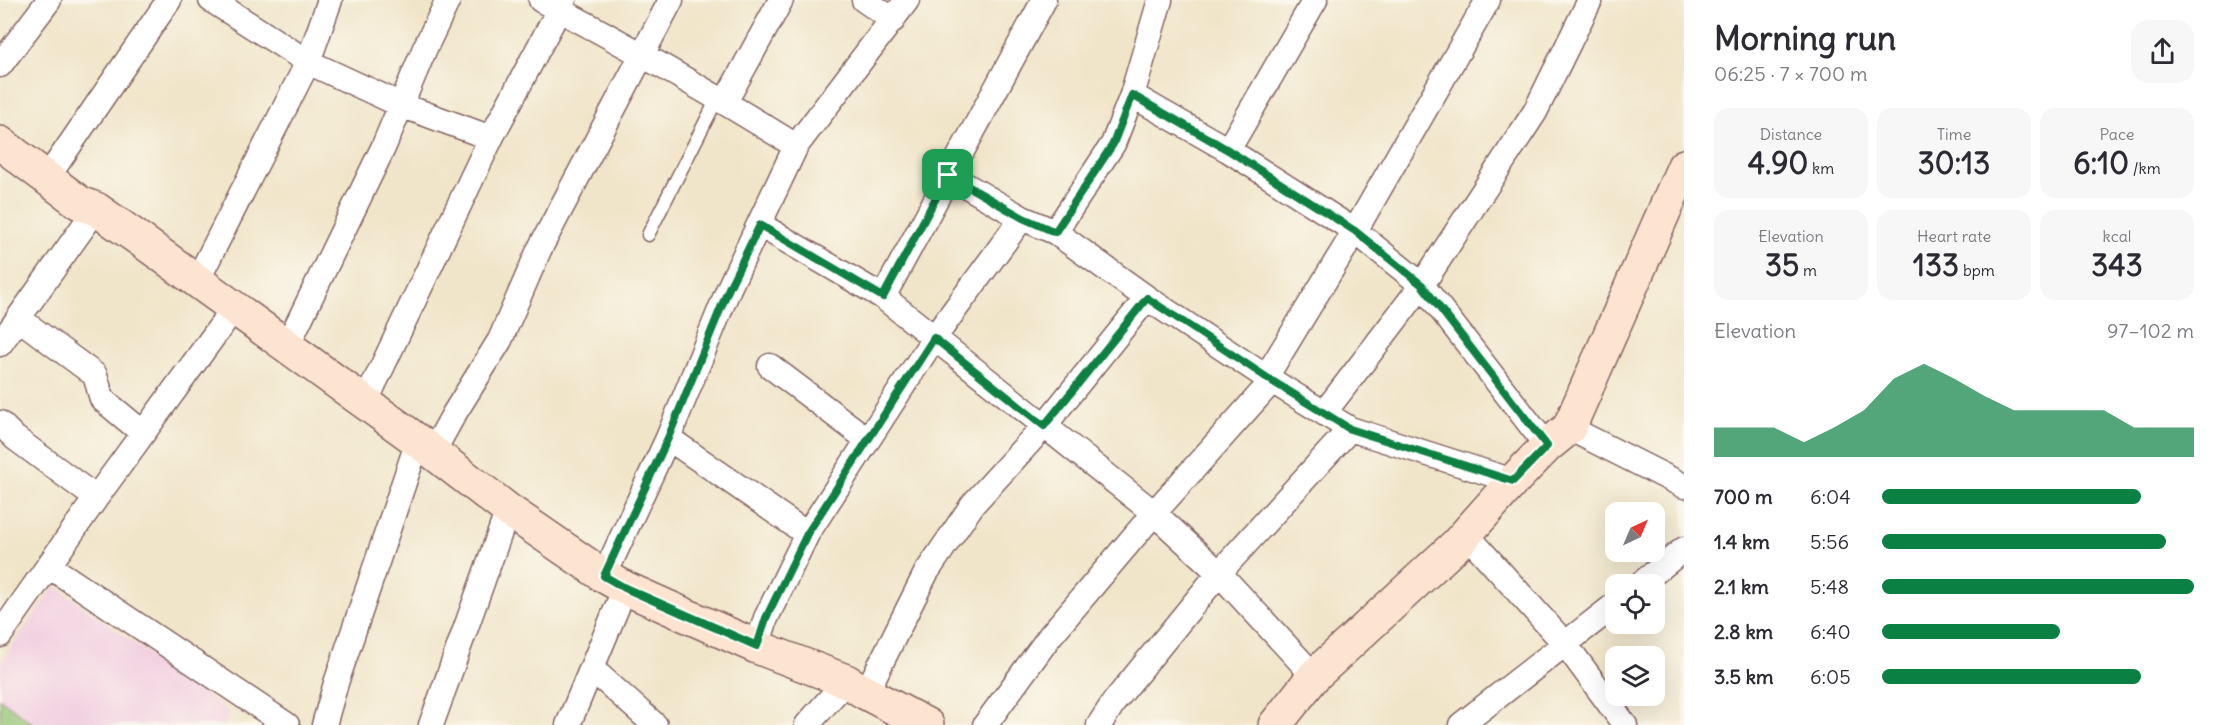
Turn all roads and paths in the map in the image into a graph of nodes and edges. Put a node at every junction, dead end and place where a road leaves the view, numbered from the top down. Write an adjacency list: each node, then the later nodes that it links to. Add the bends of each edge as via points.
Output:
1 (49, 0): 19 (street)
2 (169, 0): 29 (street)
3 (211, 0): 18 (street)
4 (330, 0): 18 (street)
5 (448, 0): 22 (street)
6 (671, 0): 17 (street)
7 (781, 0): 21 (street)
8 (864, 0): 16 (street)
9 (907, 0): 16 (street)
10 (1044, 0): 28 (street)
11 (1160, 0): 20 (street)
12 (1315, 0): 26 (street)
13 (1488, 0): 33 (street)
14 (1590, 0): 37 (street, via 1534,112)
15 (555, 3): 17 (street); 23 (street)
16 (893, 20): 25 (street)
17 (643, 54): 21 (street); 56 (street, via 539,250 500,340 454,414)
18 (308, 62): 22 (street); 36 (street)
19 (0, 65)
20 (1132, 95): 26 (street); 34 (street, via 1113,144)
21 (722, 99): 25 (street); 35 (lane)
22 (401, 105): 23 (street); 44 (street)
23 (491, 138): 47 (street)
24 (0, 143): 29 (main road)
25 (796, 146): 32 (street)
26 (1228, 150): 33 (street)
27 (1684, 166): 53 (main road)
28 (948, 175): 31 (street); 38 (street)
29 (47, 178): 30 (main road, via 80,203)
30 (96, 209): 36 (main road); 41 (street)
31 (1023, 218): 34 (street); 42 (street)
32 (760, 225): 38 (street); 54 (street, via 729,288)
33 (1355, 231): 37 (street); 46 (street)
34 (1055, 232): 39 (street)
35 (648, 235)
36 (196, 281): 40 (main road)
37 (1422, 285): 48 (street); 53 (street)
38 (883, 297): 42 (street)
39 (1147, 298): 46 (street); 50 (street)
40 (234, 308): 44 (main road); 52 (street)
41 (18, 318): 43 (street); 52 (street, via 95,375 102,399)
42 (934, 338): 50 (street); 55 (street)
43 (0, 344)
44 (286, 346): 47 (main road)
45 (770, 366): 55 (street)
46 (1269, 379): 48 (street); 61 (street)
47 (365, 403): 56 (main road)
48 (1324, 413): 51 (street)
49 (0, 423): 59 (street)
50 (1044, 426): 61 (street); 75 (street, via 973,504)
51 (1350, 429): 57 (street); 66 (street)
52 (143, 433): 59 (street)
53 (1558, 437): 57 (main road); 58 (street)
54 (668, 438): 62 (street); 68 (street)
55 (868, 440): 62 (street)
56 (425, 447): 60 (main road); 77 (street, via 336,683)
57 (1513, 481): 63 (main road)
58 (1684, 486)
59 (96, 498): 65 (street)
60 (508, 510): 68 (main road); 78 (street)
61 (1154, 513): 66 (street); 83 (street, via 1050,636)
62 (807, 534): 72 (street, via 766,618)
63 (1466, 534): 71 (street); 74 (main road)
64 (1684, 549): 67 (street)
65 (49, 566): 70 (street); 76 (street)
66 (1220, 573): 74 (street); 84 (street)
67 (1653, 574)
68 (615, 582): 72 (main road); 73 (street)
69 (1605, 613): 71 (street)
70 (0, 635)
71 (1566, 645): 86 (street); 87 (street)
72 (757, 646): 75 (main road)
73 (592, 669): 79 (street); 80 (street)
74 (1314, 676): 85 (main road)
75 (856, 687): 81 (street); 82 (main road)
76 (287, 725)
77 (324, 725)
78 (430, 725)
79 (568, 725)
80 (656, 725)
81 (807, 725)
82 (927, 725)
83 (985, 725)
84 (1099, 725)
85 (1275, 725)
86 (1461, 725)
87 (1625, 725)

